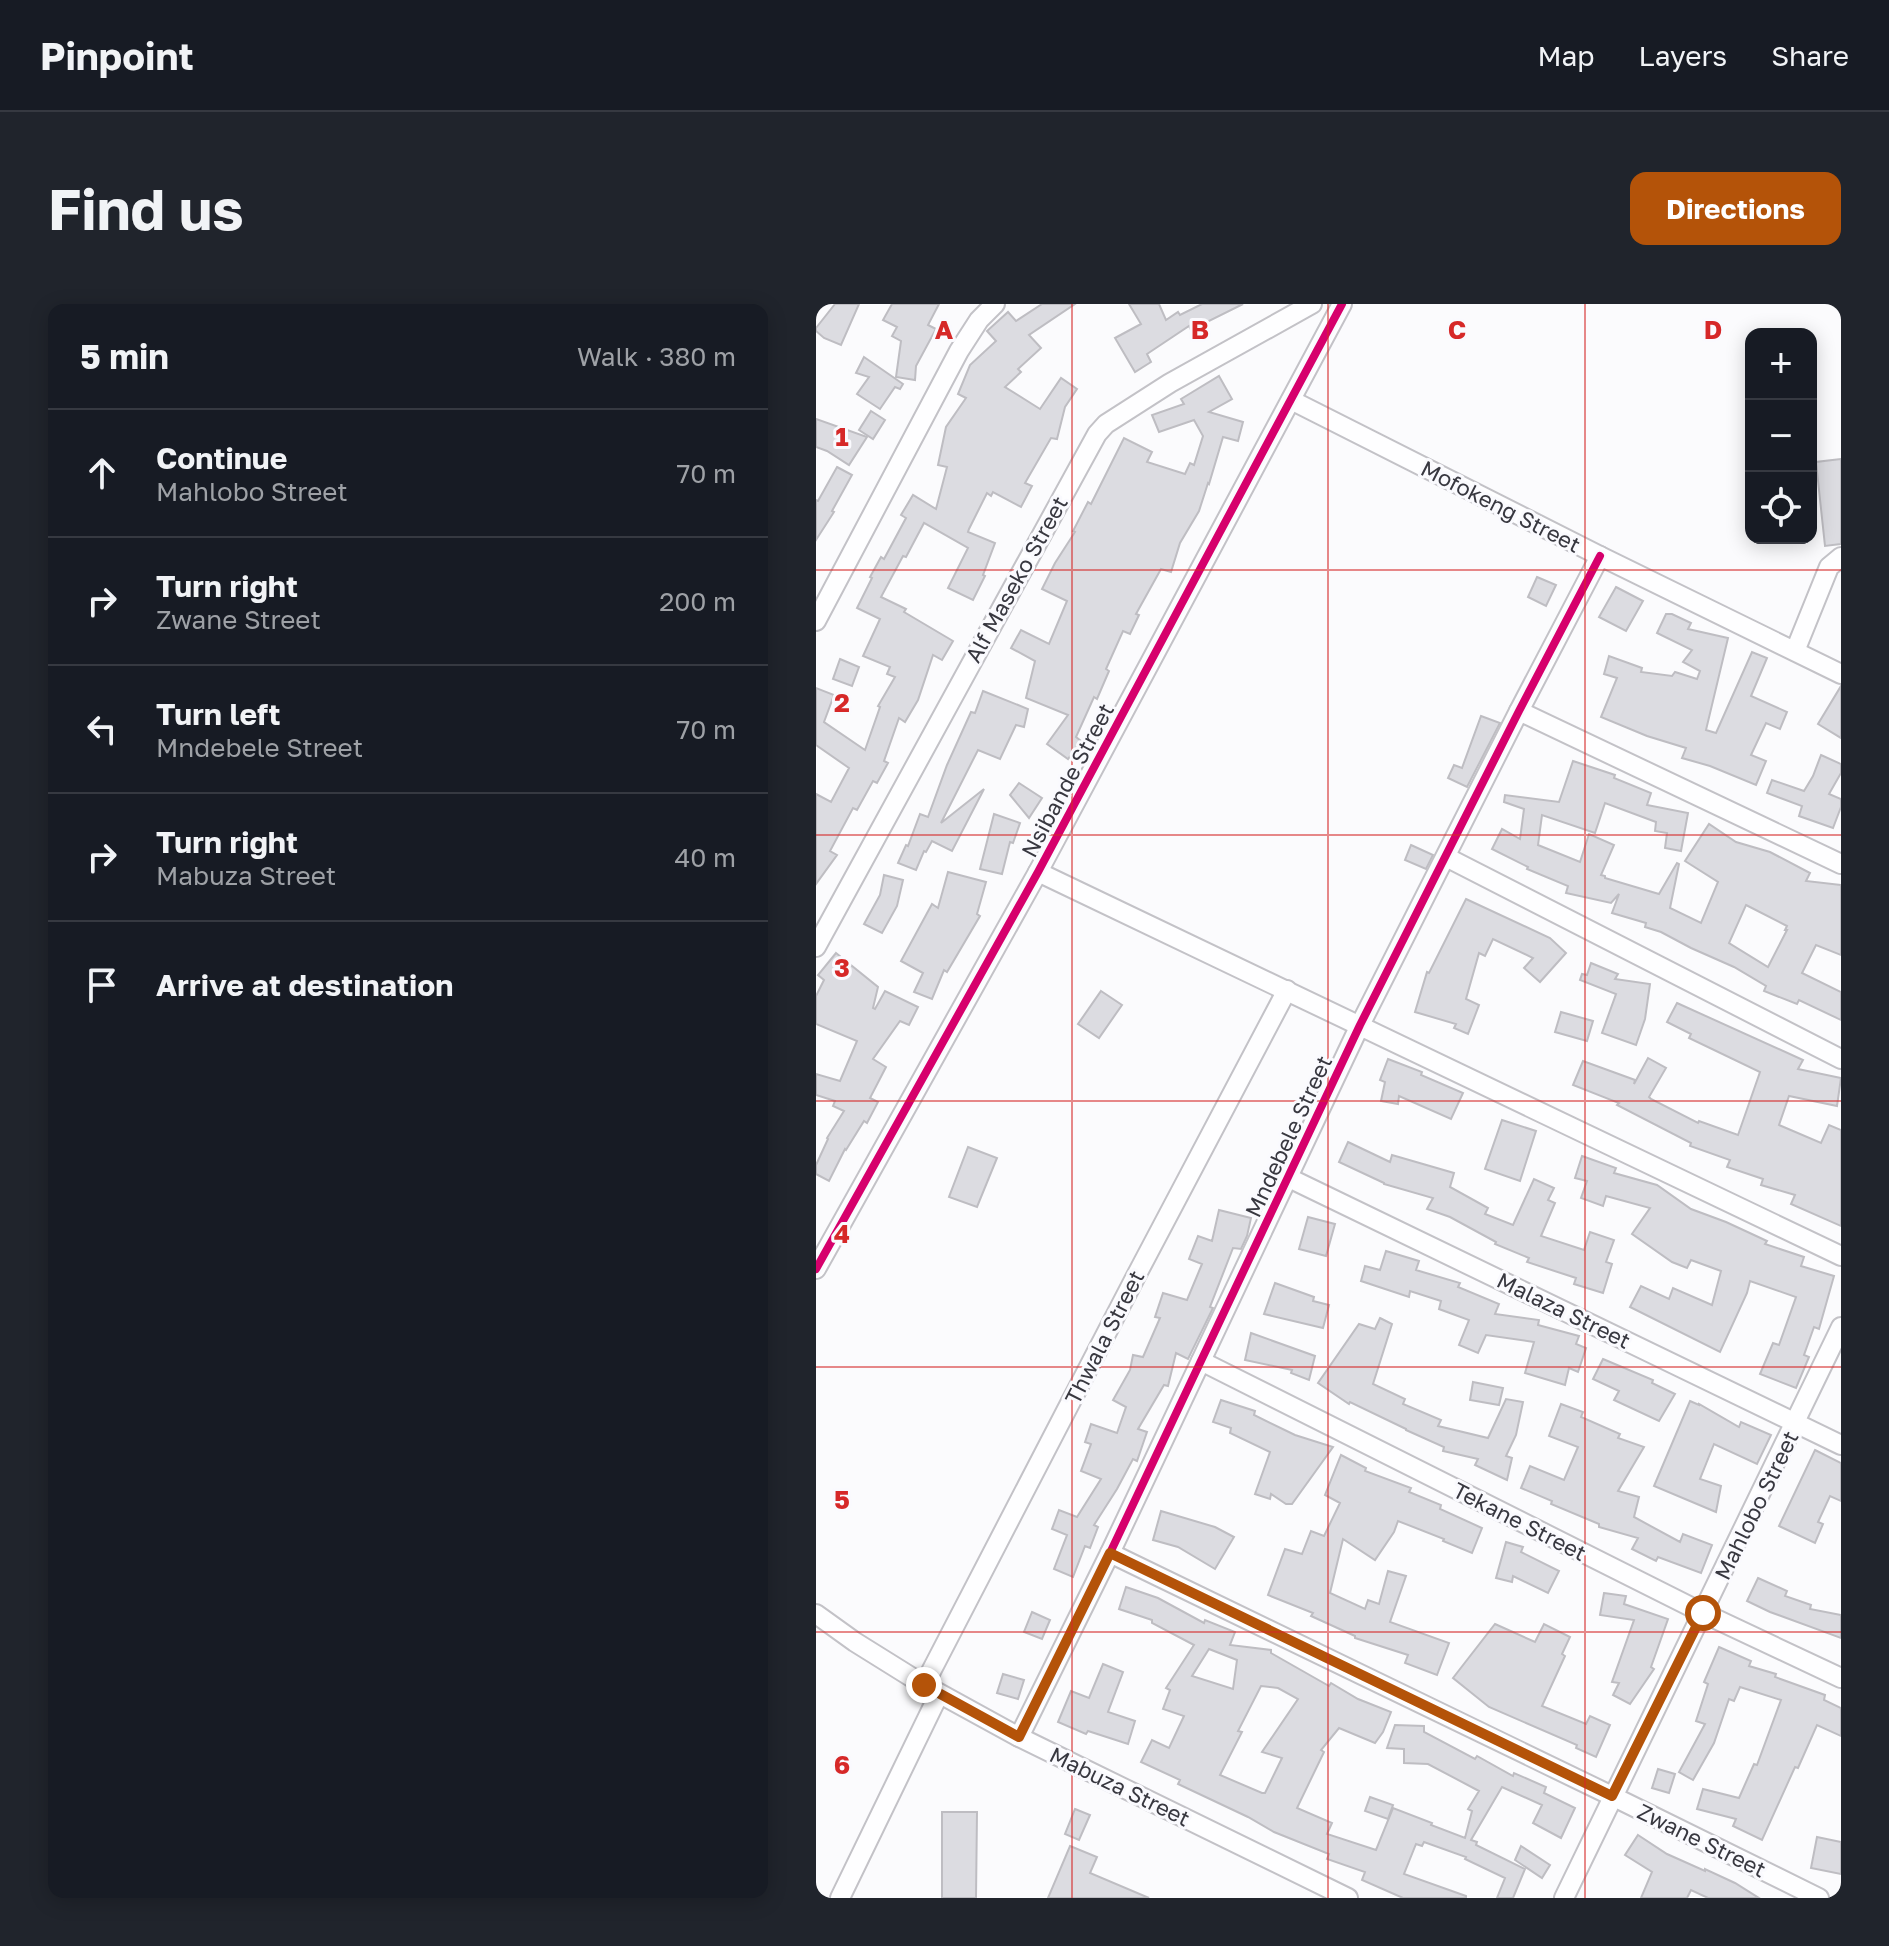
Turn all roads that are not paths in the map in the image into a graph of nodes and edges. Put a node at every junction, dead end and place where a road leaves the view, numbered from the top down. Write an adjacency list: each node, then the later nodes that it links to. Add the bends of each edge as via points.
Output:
1 (995, 304): 7 (street, via 959,351)
2 (1312, 304): 14 (street, Alf Maseko Street, via 1170,383 1097,434)
3 (1342, 304): 4 (street, Nsibande Street)
4 (1291, 400): 5 (street, Mofokeng Street); 13 (street, Nsibande Street)
5 (1600, 556): 8 (street, Mofokeng Street); 10 (street, Mndebele Street)
6 (1841, 557): 8 (street, via 1829,567)
7 (816, 621)
8 (1795, 651): 9 (street, Mofokeng Street)
9 (1841, 674)
10 (1519, 711): 11 (street, Mndebele Street); 12 (street)
11 (1446, 857): 16 (street, Mndebele Street); 17 (street)
12 (1841, 864)
13 (1038, 872): 15 (street); 20 (street, Nsibande Street)
14 (816, 947)
15 (1287, 990): 16 (street); 29 (street, Thwala Street, via 1136,1276)
16 (1360, 1025): 18 (street, Mndebele Street); 19 (street)
17 (1841, 1059)
18 (1287, 1177): 22 (street, Mndebele Street); 23 (street, Malaza Street)
19 (1841, 1256)
20 (816, 1269)
21 (1841, 1327): 23 (street, Mahlobo Street)
22 (1201, 1361): 25 (street, Mndebele Street); 26 (street, Tekane Street)
23 (1796, 1422): 24 (street, Malaza Street); 26 (street, Mahlobo Street)
24 (1841, 1445)
25 (1110, 1553): 30 (street, Mndebele Street); 31 (street, Zwane Street)
26 (1703, 1613): 28 (street, Tekane Street); 31 (street, Mahlobo Street)
27 (816, 1614): 29 (street, Mabuza Street)
28 (1841, 1678)
29 (931, 1690): 30 (street, Mabuza Street); 32 (street, Thwala Street)
30 (1019, 1737): 33 (street, Mabuza Street)
31 (1612, 1796): 34 (street, Mahlobo Street); 35 (street, Zwane Street)
32 (840, 1898)
33 (1348, 1898)
34 (1564, 1898)
35 (1819, 1898)

